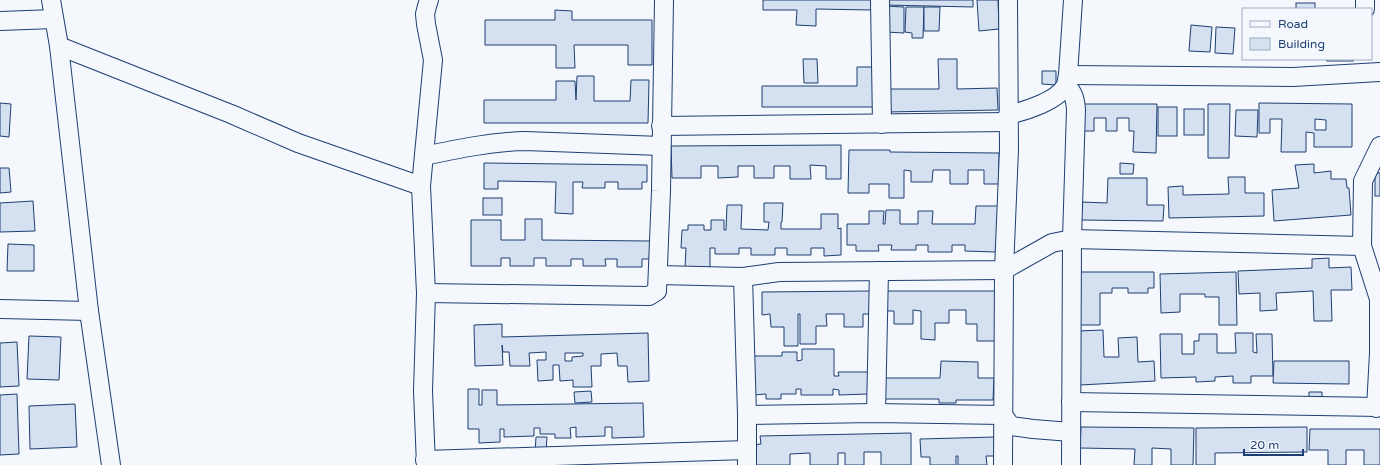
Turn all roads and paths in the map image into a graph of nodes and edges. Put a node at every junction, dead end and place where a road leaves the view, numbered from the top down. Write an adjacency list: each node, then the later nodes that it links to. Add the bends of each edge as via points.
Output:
1 (51, 0): 7 (street)
2 (429, 0): 17 (street, via 426,6 426,24 433,60)
3 (664, 0): 14 (street)
4 (880, 0): 13 (street)
5 (1008, 0): 12 (street)
6 (1073, 0): 11 (street)
7 (54, 19): 8 (street); 9 (street)
8 (0, 21)
9 (60, 46): 18 (street, via 216,108 298,144); 27 (street)
10 (1370, 68): 11 (street, via 1293,77)
11 (1067, 80): 12 (street, via 1060,92); 19 (street, via 1076,109)
12 (1008, 119): 13 (street); 21 (street)
13 (882, 124): 14 (street)
14 (661, 126): 15 (street)
15 (661, 146): 17 (street, via 525,141 473,146); 23 (street)
16 (1380, 146): 20 (street, via 1363,180)
17 (424, 156): 18 (street)
18 (421, 186): 25 (street)
19 (1072, 239): 20 (street); 21 (street, via 1052,243); 29 (street)
20 (1362, 246): 28 (street, via 1379,299)
21 (1004, 270): 22 (street); 33 (street)
22 (879, 271): 24 (street, via 779,272); 31 (street)
23 (658, 275): 24 (street); 25 (street, via 657,291 649,296)
24 (743, 277): 32 (street)
25 (426, 293): 36 (street)
26 (0, 309): 27 (street)
27 (89, 311): 37 (street)
28 (1380, 353): 30 (street)
29 (1071, 402): 30 (street); 34 (street)
30 (1378, 407)
31 (876, 413): 32 (street); 33 (street)
32 (747, 415): 35 (street)
33 (1003, 415): 34 (street, via 1012,426); 38 (street)
34 (1071, 432): 39 (street)
35 (747, 457): 36 (street)
36 (426, 463)
37 (111, 465)
38 (1003, 465)
39 (1071, 465)

